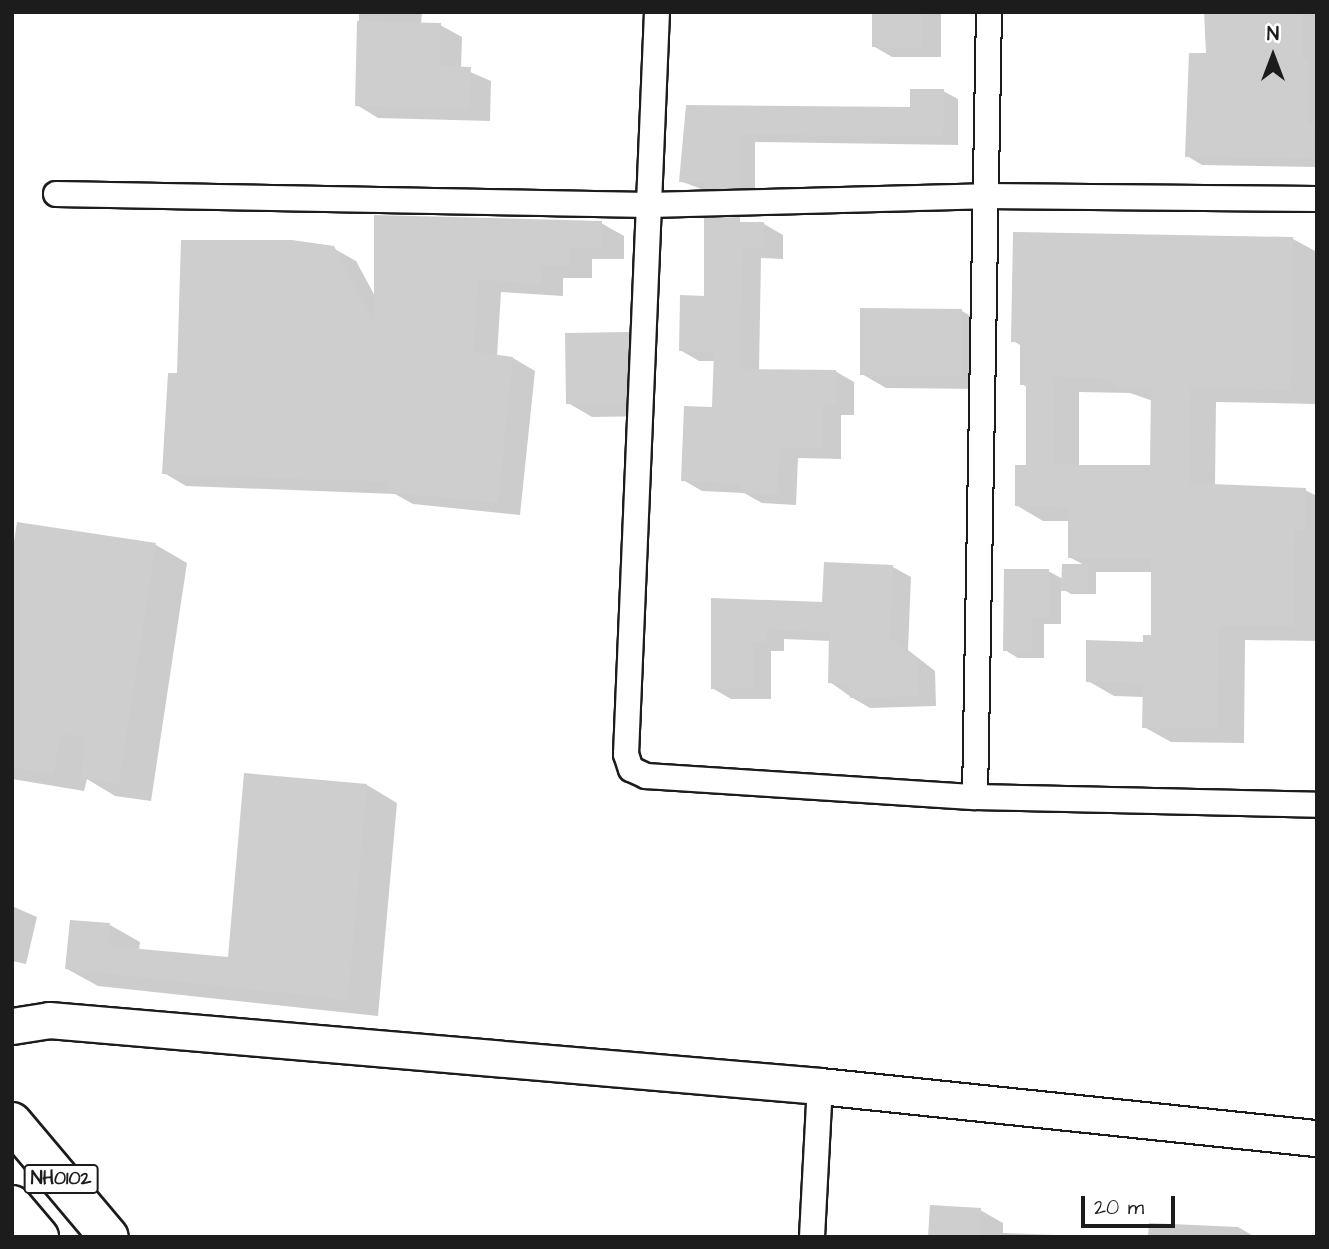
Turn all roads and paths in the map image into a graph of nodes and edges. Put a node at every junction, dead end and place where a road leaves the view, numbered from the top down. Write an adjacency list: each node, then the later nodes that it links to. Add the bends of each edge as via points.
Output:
1 (657, 12): 6 (street)
2 (989, 12): 4 (street)
3 (56, 194): 6 (street)
4 (985, 196): 5 (street); 6 (street); 7 (street)
5 (1317, 199)
6 (649, 205): 7 (street, via 626,754 631,769 646,776)
7 (975, 797): 8 (street)
8 (1317, 805)
9 (12, 1026): 10 (street, via 49,1020)
10 (820, 1086): 12 (street); 16 (street)
11 (15, 1132): 15 (highway, NH0102)
12 (1317, 1138)
13 (12, 1205): 14 (highway, NH0102)
14 (39, 1237)
15 (109, 1237)
16 (813, 1237)

